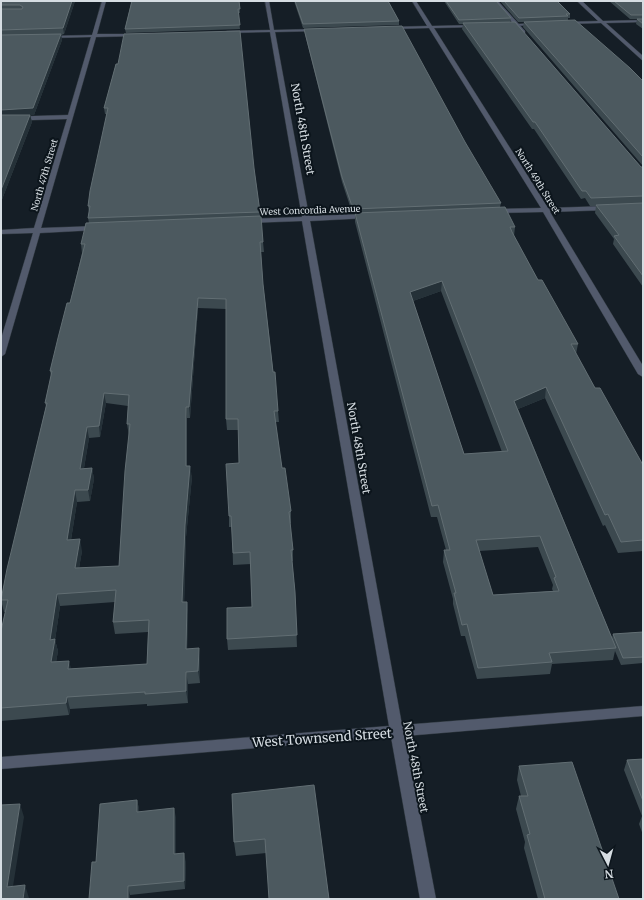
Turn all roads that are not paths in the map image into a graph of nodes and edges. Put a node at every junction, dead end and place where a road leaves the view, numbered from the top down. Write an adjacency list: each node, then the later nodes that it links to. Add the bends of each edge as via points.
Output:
1 (104, 1): 20 (street, North 47th Street)
2 (267, 1): 16 (street, North 48th Street)
3 (414, 1): 13 (street, North 49th Street)
4 (496, 1): 9 (street)
5 (579, 1): 7 (street)
6 (643, 21): 7 (street)
7 (603, 22): 8 (street); 22 (street)
8 (560, 23)
9 (516, 24): 10 (street); 12 (street); 19 (street)
10 (546, 24)
11 (484, 25): 13 (street)
12 (500, 25)
13 (430, 27): 14 (street); 26 (street, North 49th Street)
14 (386, 28)
15 (325, 30): 16 (street)
16 (273, 31): 17 (street); 29 (street, North 48th Street)
17 (219, 33)
18 (141, 34): 20 (street)
19 (525, 35)
20 (94, 36): 21 (street); 23 (street, North 47th Street)
21 (40, 37)
22 (643, 59)
23 (71, 117): 24 (street); 32 (street, North 47th Street)
24 (1, 119)
25 (620, 207): 26 (street)
26 (545, 209): 27 (street); 35 (street, North 49th Street)
27 (484, 212)
28 (375, 216): 29 (street, West Concordia Avenue)
29 (306, 219): 30 (street, West Concordia Avenue); 37 (street, North 48th Street)
30 (239, 222)
31 (106, 228): 32 (street)
32 (38, 231): 33 (street); 34 (street, North 47th Street)
33 (1, 232)
34 (1, 354)
35 (643, 374)
36 (643, 711): 37 (street, West Townsend Street)
37 (397, 732): 38 (street, West Townsend Street); 39 (street, North 48th Street)
38 (1, 763)
39 (428, 899)

